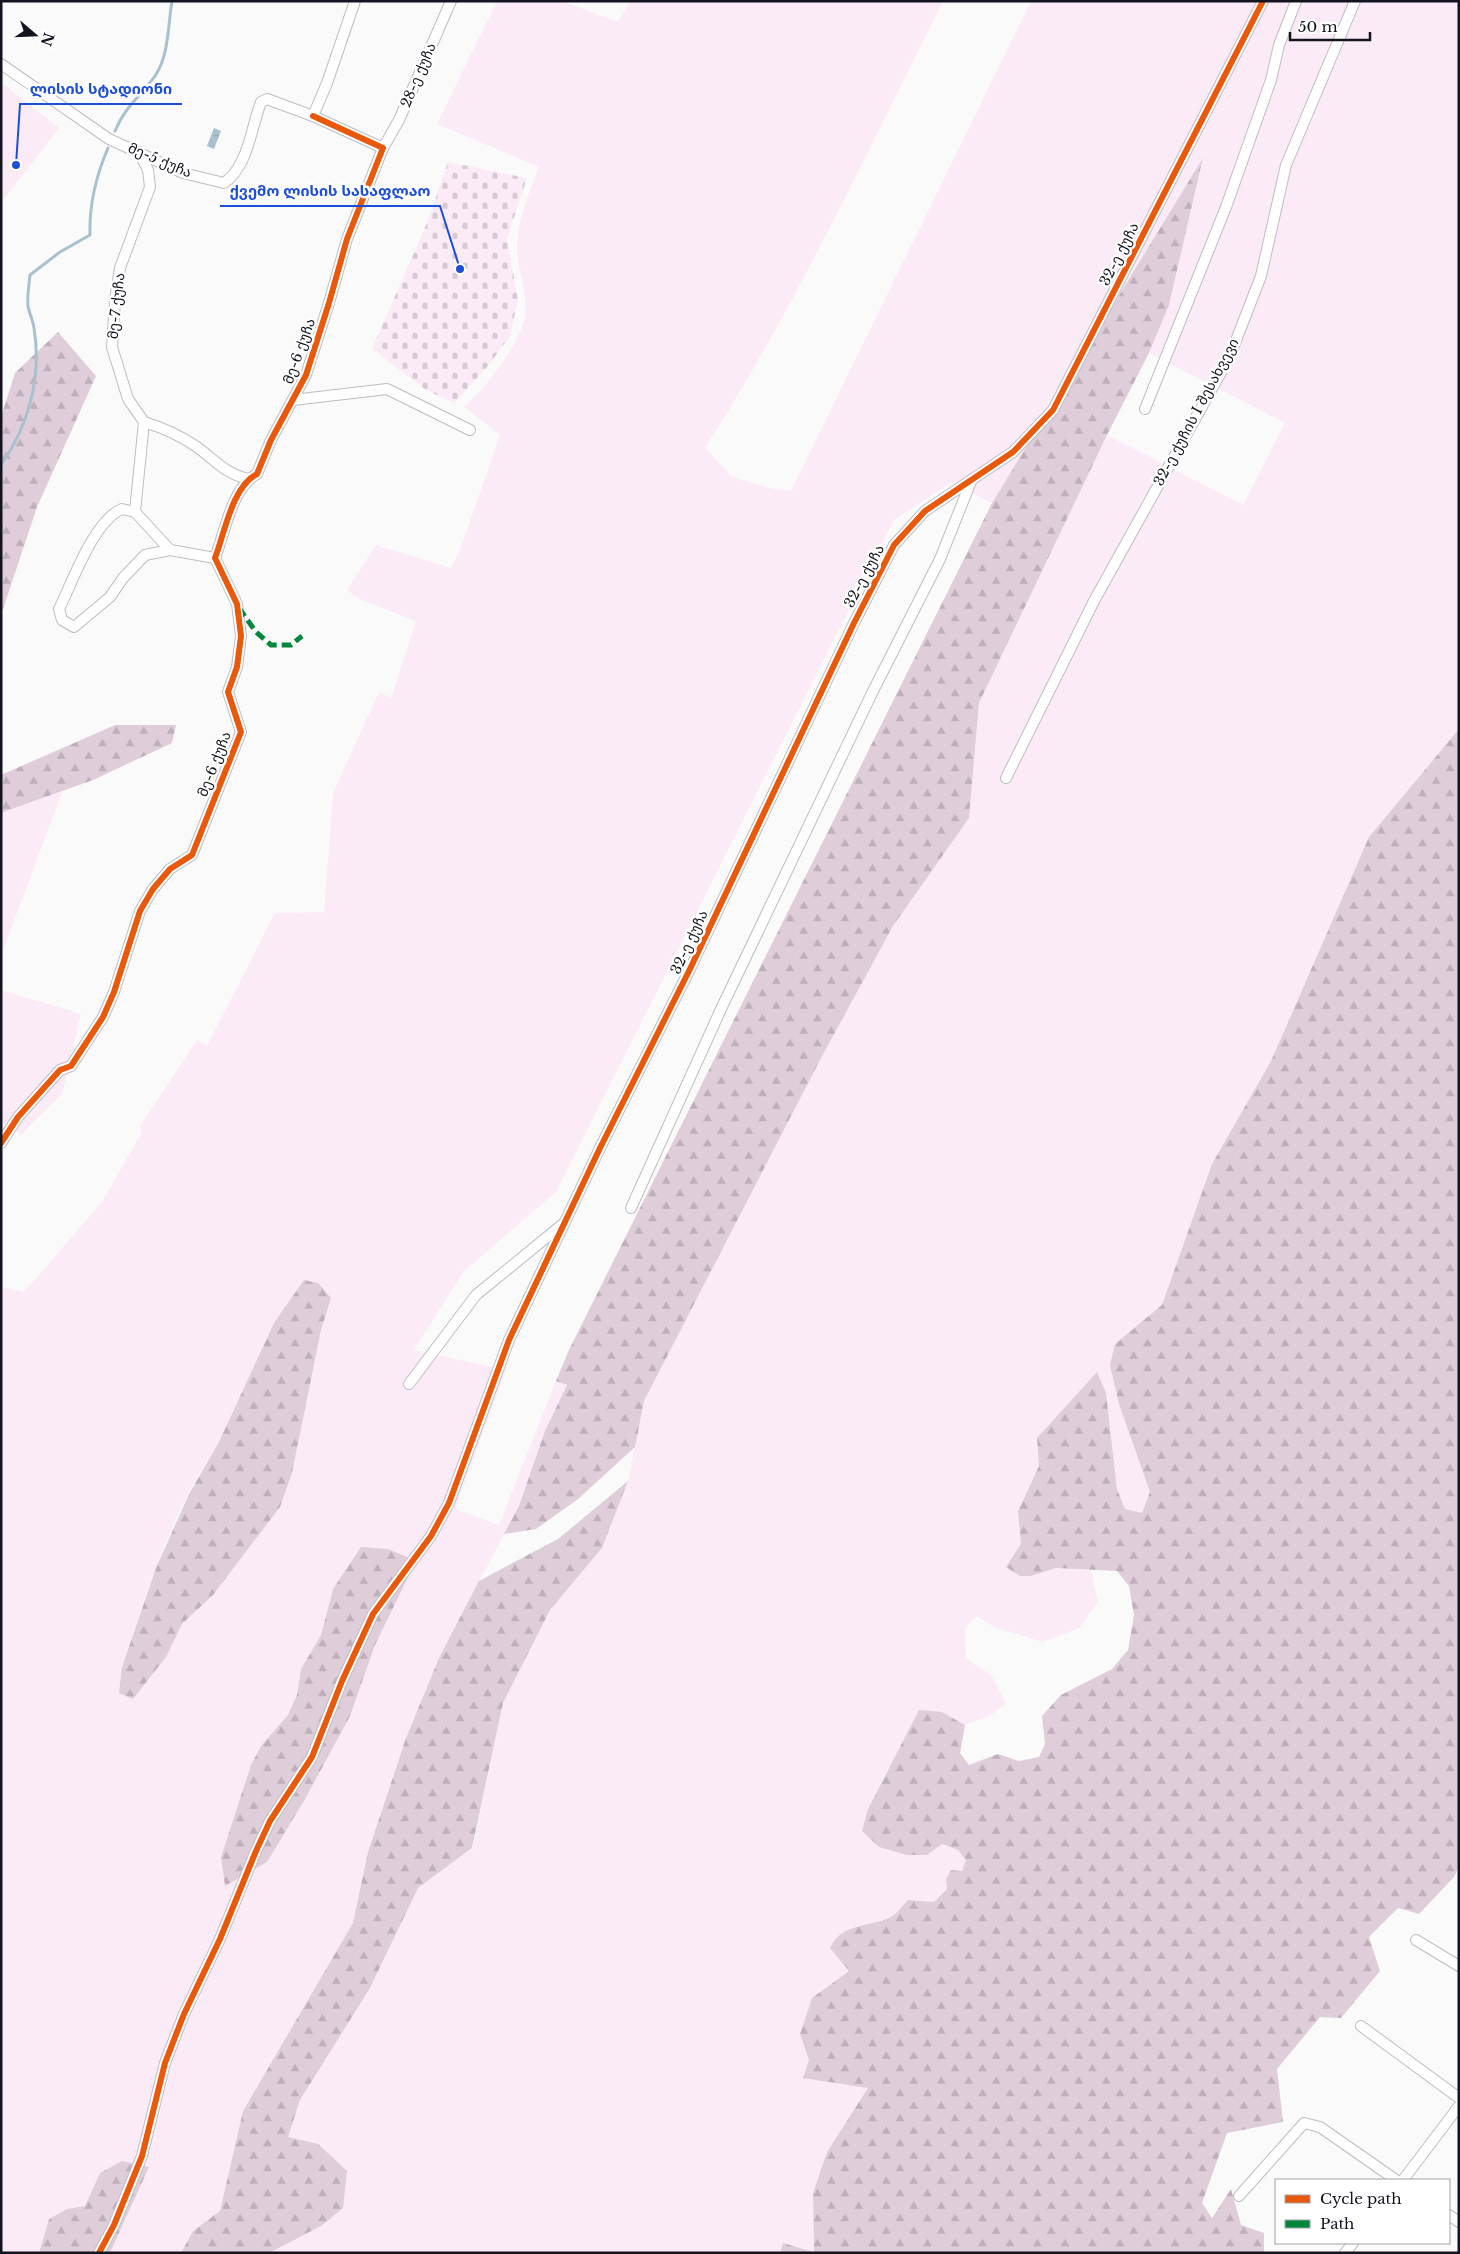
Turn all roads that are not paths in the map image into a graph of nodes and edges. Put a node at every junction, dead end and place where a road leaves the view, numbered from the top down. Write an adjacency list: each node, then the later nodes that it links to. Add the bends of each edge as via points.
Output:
1 (355, 1): 7 (street)
2 (451, 1): 8 (street, 28-ე ქუჩა, via 399,120)
3 (1263, 1): 14 (street, 32-ე ქუჩა, via 1053,410 1013,452)
4 (1296, 1): 11 (street, via 1226,207)
5 (1355, 1): 19 (street, 32-ე ქუჩის I შესახვევი, via 1286,165 1261,276 1230,356 1094,601)
6 (1, 64): 9 (street, მე-5 ქუჩა, via 109,139)
7 (313, 116): 8 (street); 9 (street, მე-5 ქუჩა, via 268,99 261,102 246,150 234,176 224,183 183,173)
8 (383, 148): 10 (street, მე-6 ქუჩა, via 347,239 330,303 306,375)
9 (138, 151): 12 (street, მე-7 ქუჩა, via 148,170 150,188 120,268 112,347 128,399)
10 (294, 400): 13 (street, via 387,390); 15 (street, მე-6 ქუჩა, via 271,440 257,474)
11 (1145, 409)
12 (144, 422): 15 (street, via 168,429 233,475); 16 (street)
13 (470, 430)
14 (972, 478): 21 (street, via 940,559 872,693 721,1009); 22 (street, 32-ე ქუჩა, via 925,511 894,545)
15 (248, 479): 18 (street, მე-6 ქუჩა, via 232,504)
16 (135, 512): 17 (street); 17 (street, via 122,509 107,518 59,610 62,620 74,628 110,598 123,578 145,556)
17 (170, 550): 18 (street)
18 (215, 558): 20 (street, მე-6 ქუჩა, via 237,604 241,636 237,667 228,692 241,732 192,856 170,869 140,911 103,1017 71,1066 60,1070)
19 (1006, 778)
20 (1, 1142)
21 (631, 1208)
22 (566, 1222): 23 (street, via 476,1295); 32 (street, 32-ე ქუჩა, via 509,1340 449,1503 431,1536 373,1614 312,1757 270,1821 256,1851 220,1939 184,2014 169,2054 142,2156)
23 (409, 1384)
24 (1416, 1940): 25 (street)
25 (1459, 1966)
26 (1361, 2026): 27 (street)
27 (1459, 2098)
28 (1459, 2106): 30 (street)
29 (1395, 2179): 31 (street, via 1320,2127 1304,2123)
30 (1404, 2179)
31 (1240, 2196)
32 (99, 2253)

